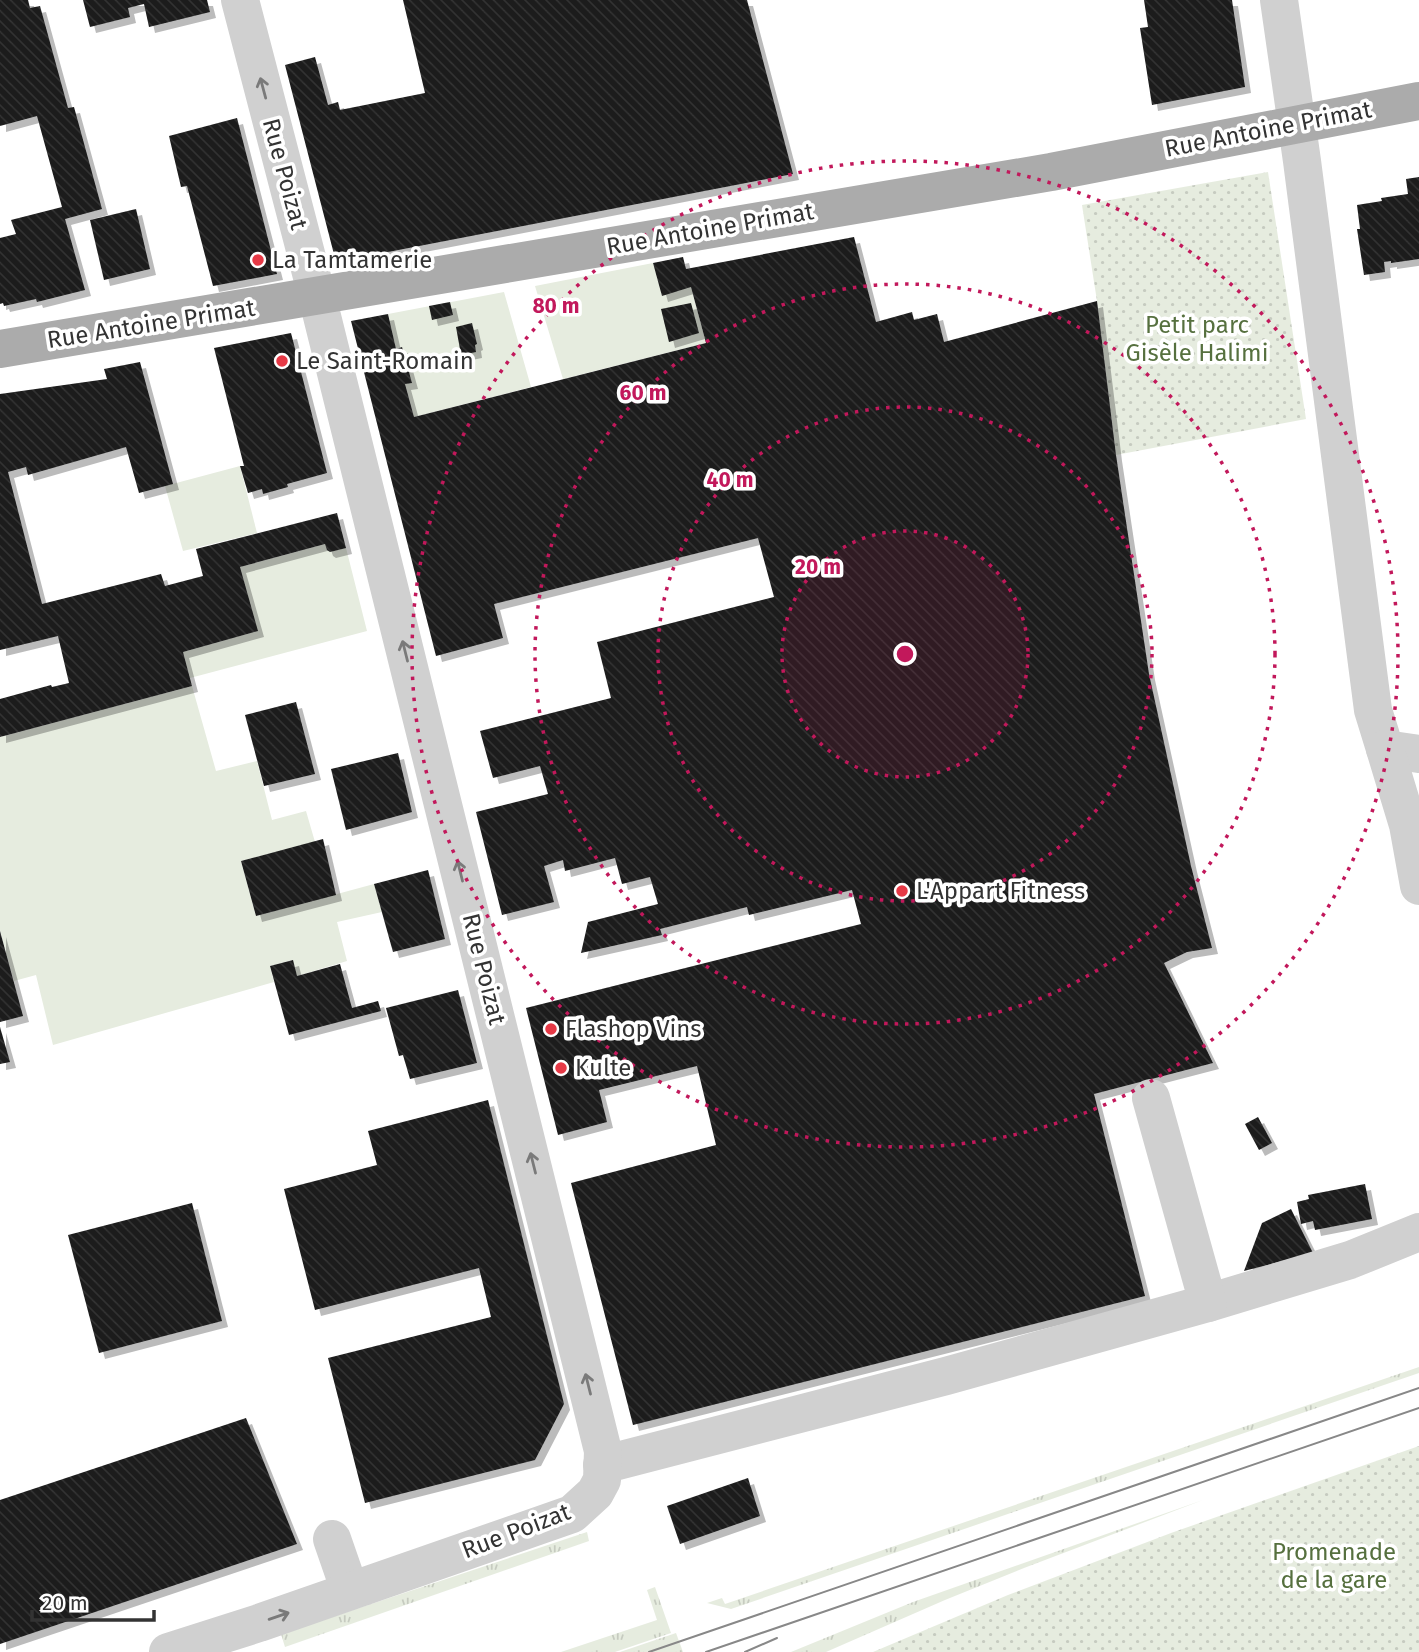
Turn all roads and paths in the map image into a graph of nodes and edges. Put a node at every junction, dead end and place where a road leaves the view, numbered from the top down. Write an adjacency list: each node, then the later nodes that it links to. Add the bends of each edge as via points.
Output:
1 (240, 0): 5 (street, Rue Poizat, one-way to 1)
2 (1279, 0): 4 (street)
3 (1419, 101): 4 (main road, Rue Antoine Primat)
4 (1297, 123): 5 (main road, Rue Antoine Primat, via 1051,172); 7 (street, via 1373,710)
5 (317, 296): 6 (main road, Rue Antoine Primat); 12 (street, Rue Poizat, one-way to 5, via 595,1415)
6 (0, 349)
7 (1402, 751): 8 (street)
8 (1419, 886)
9 (1151, 1098): 11 (street)
10 (1419, 1232): 11 (street, via 1350,1260)
11 (1208, 1303): 12 (street)
12 (602, 1465): 14 (street, Rue Poizat, via 602,1480 595,1493 572,1514)
13 (332, 1539): 14 (street)
14 (350, 1591): 15 (street, Rue Poizat, one-way to 14)
15 (168, 1652)

